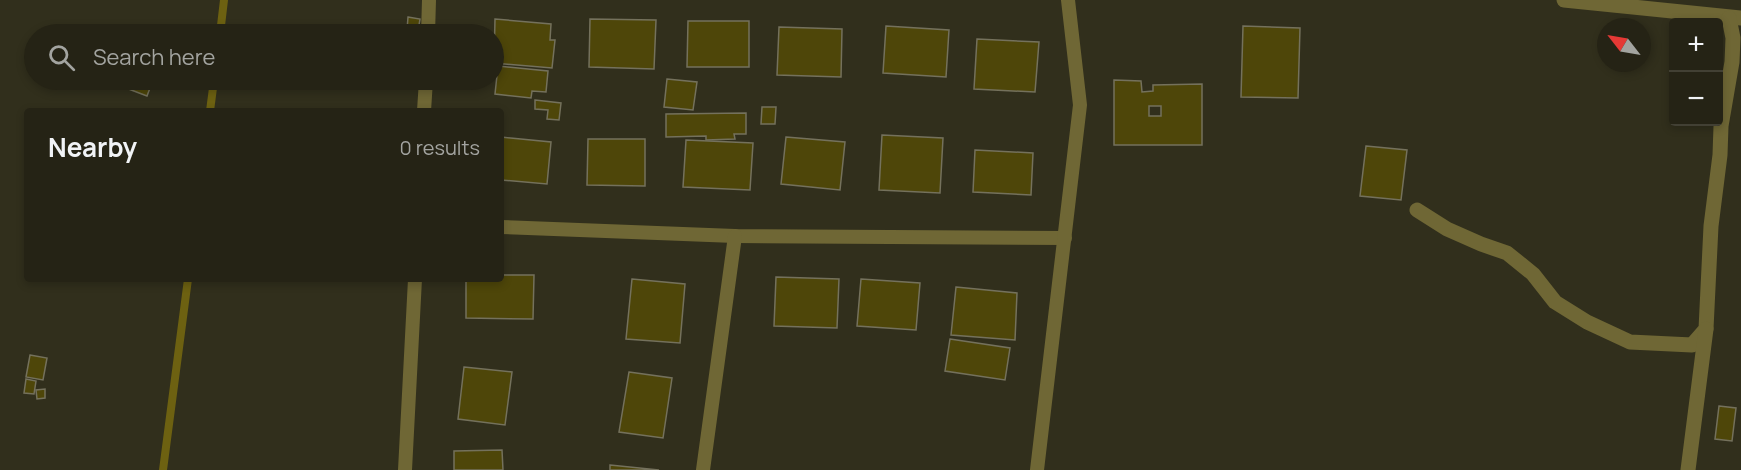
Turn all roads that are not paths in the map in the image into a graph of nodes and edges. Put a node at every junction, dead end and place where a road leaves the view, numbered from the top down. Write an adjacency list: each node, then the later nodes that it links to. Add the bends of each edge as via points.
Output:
1 (429, 0): 5 (lane)
2 (1068, 0): 11 (lane, via 1080,105)
3 (1564, 0): 4 (street)
4 (1735, 18): 13 (street, via 1711,226)
5 (428, 24)
6 (425, 90): 7 (lane)
7 (424, 108)
8 (1417, 210): 13 (street, via 1447,229 1508,253 1533,274 1555,302 1630,342 1692,345)
9 (504, 227): 10 (lane)
10 (735, 236): 11 (lane); 15 (lane)
11 (1065, 238): 16 (lane)
12 (415, 282): 14 (lane)
13 (1706, 329): 17 (street)
14 (405, 470)
15 (703, 470)
16 (1037, 470)
17 (1688, 470)

